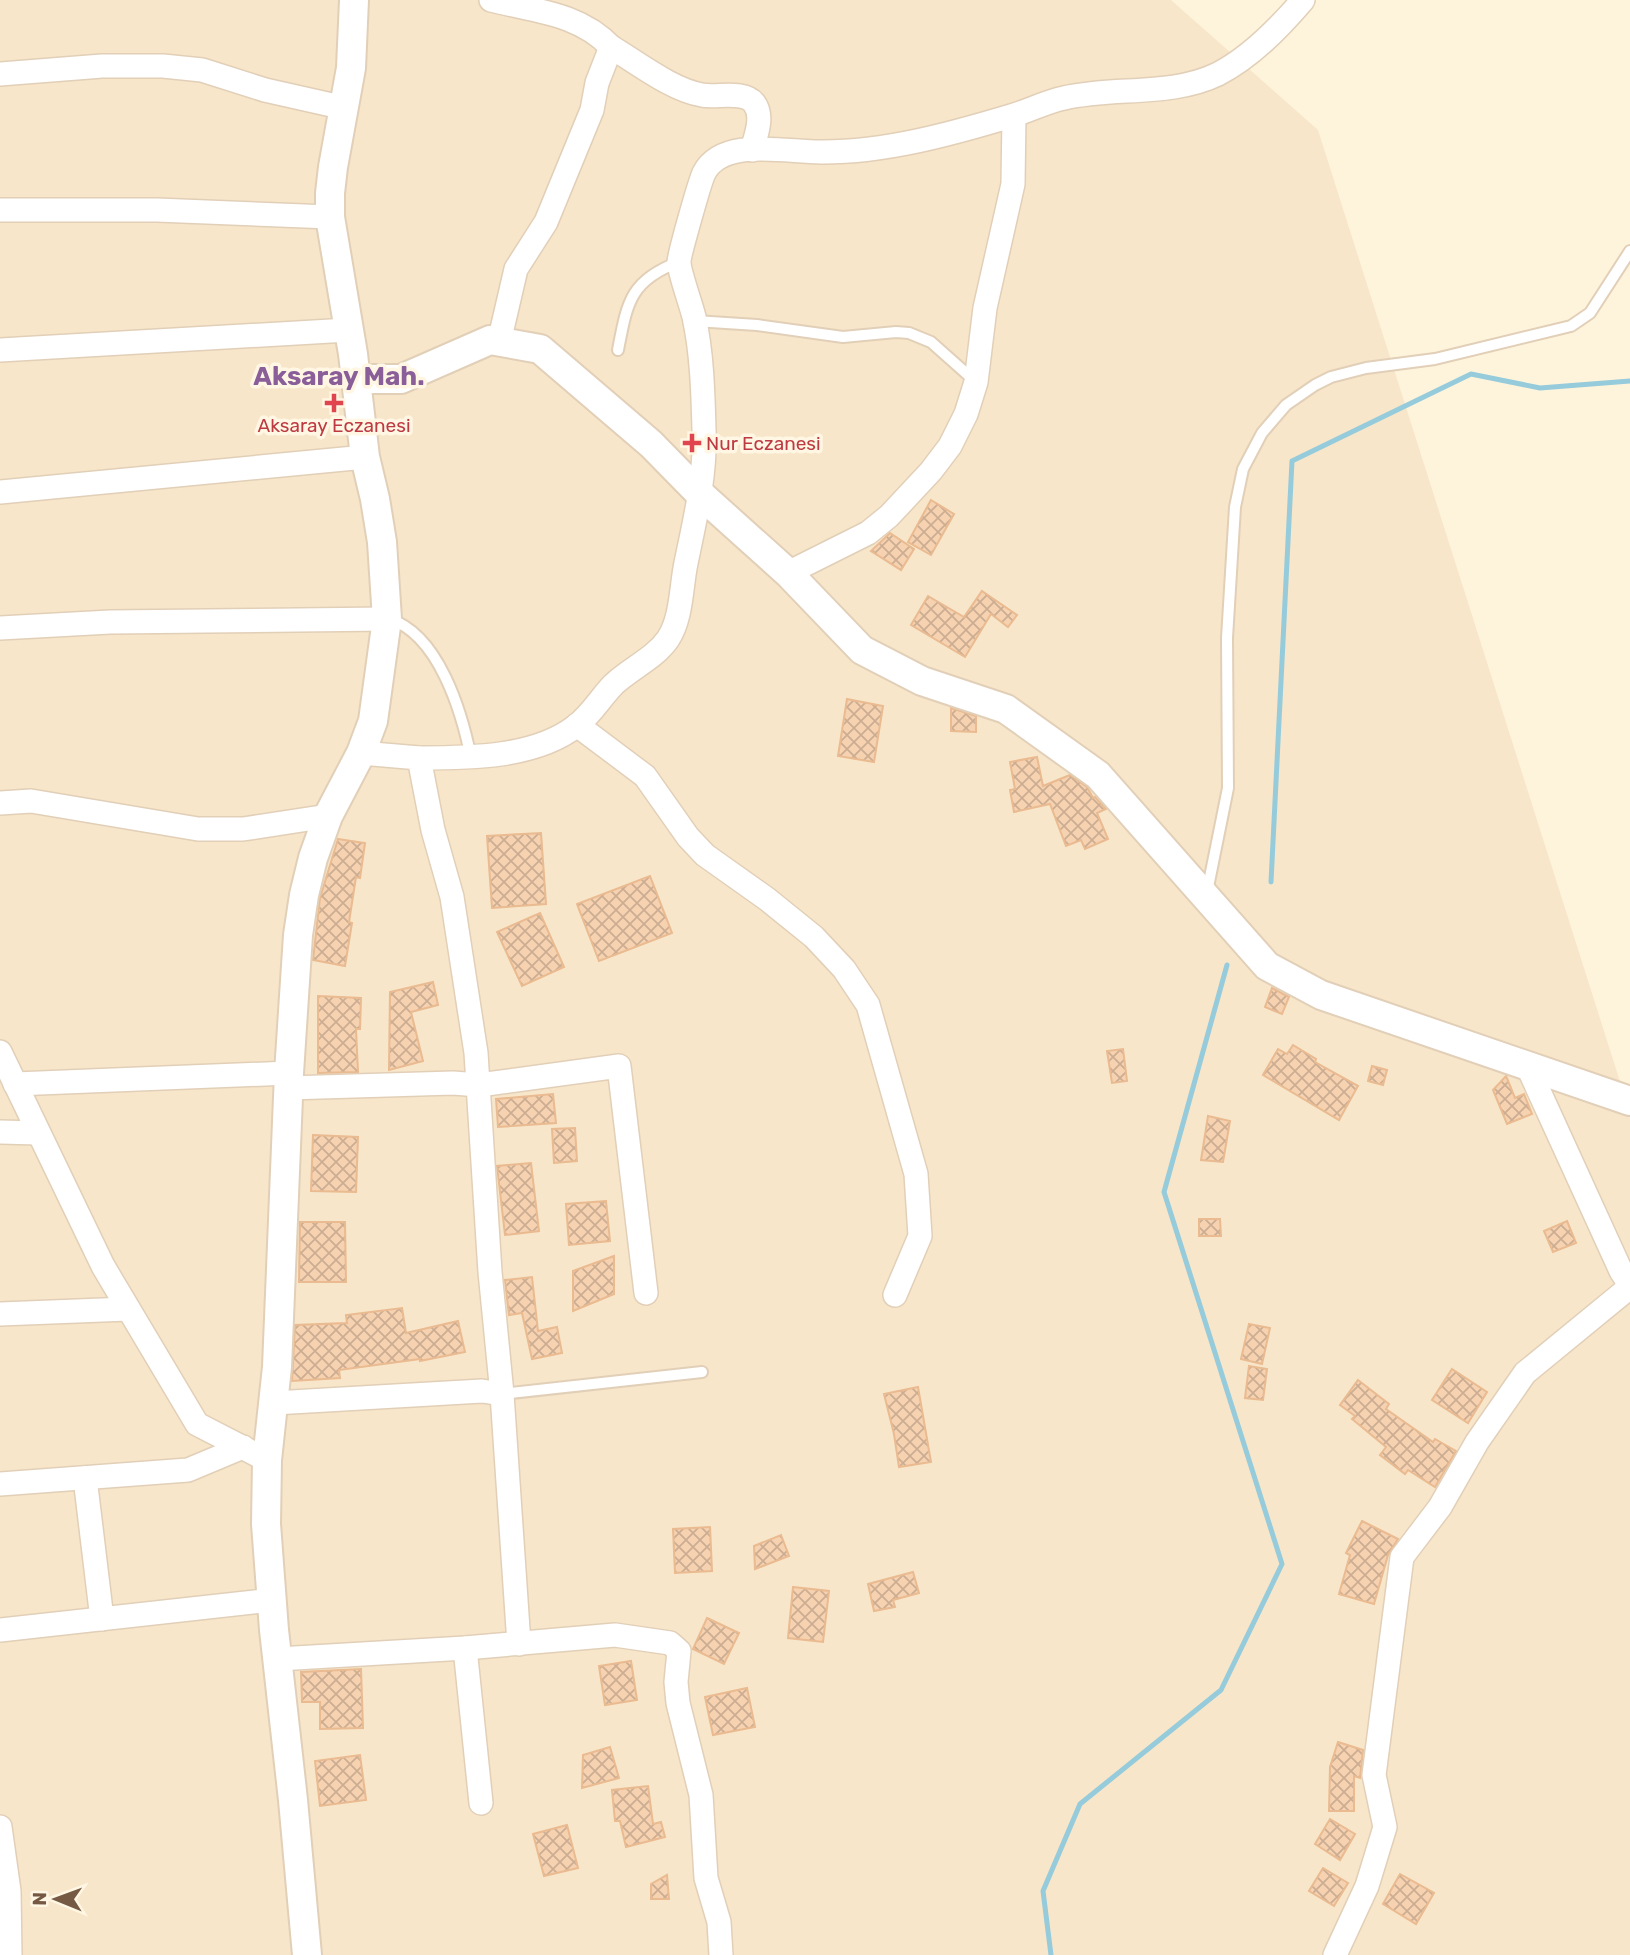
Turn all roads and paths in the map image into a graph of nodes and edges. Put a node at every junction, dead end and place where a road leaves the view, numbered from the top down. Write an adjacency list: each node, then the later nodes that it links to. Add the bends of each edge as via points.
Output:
1 (354, 0): 6 (street)
2 (491, 0): 4 (street, via 551,12 600,35)
3 (1303, 0): 7 (street, via 1259,45 1220,73 1177,86 1066,97)
4 (611, 47): 8 (street, via 685,91 749,98 759,118); 15 (street, via 592,110 546,222 516,269)
5 (0, 74): 6 (street, via 163,66 202,71)
6 (345, 107): 10 (street, via 333,167)
7 (1014, 116): 8 (street, via 872,149); 19 (street, via 1013,184 985,308)
8 (752, 150): 12 (street, via 731,151 705,172)
9 (0, 210): 10 (street)
10 (330, 217): 14 (street)
11 (1630, 251): 32 (lane, via 1590,313 1571,326 1435,359 1331,377 1286,405 1262,433 1244,469 1236,508 1227,638 1228,788)
12 (679, 262): 13 (street); 17 (lane, via 648,277 638,288)
13 (695, 321): 19 (lane, via 844,337 909,333 931,342); 22 (street, via 704,431)
14 (348, 330): 16 (street); 18 (street)
15 (499, 342): 18 (street, via 490,340 401,379); 22 (street, via 540,349 651,444)
16 (0, 350)
17 (618, 350)
18 (355, 379): 20 (street)
19 (976, 382): 23 (street, via 950,446 889,516 867,533)
20 (365, 457): 21 (street); 24 (street, via 382,542)
21 (0, 492)
22 (700, 494): 23 (street); 26 (street, via 669,638 614,685)
23 (788, 573): 32 (street, via 862,650 922,681 1006,709 1098,775)
24 (387, 619): 25 (street); 27 (street, via 373,722); 29 (lane, via 416,634 435,659 457,704)
25 (0, 628)
26 (577, 725): 29 (street, via 533,747); 43 (street, via 645,776 705,855 814,937 868,1004 916,1174 920,1236)
27 (361, 753): 28 (street); 31 (street)
28 (419, 758): 29 (street); 37 (street, via 452,897)
29 (471, 758)
30 (0, 803): 31 (street, via 31,801 198,829 243,829)
31 (328, 816): 35 (street, via 302,908)
32 (1206, 897): 34 (street, via 1267,966 1321,995)
33 (0, 1052): 36 (street)
34 (1527, 1065): 38 (street); 41 (street)
35 (289, 1081): 36 (street); 37 (street); 48 (street)
36 (15, 1084): 40 (street)
37 (479, 1085): 42 (street, via 619,1066); 47 (street)
38 (1630, 1101)
39 (0, 1132): 40 (street)
40 (38, 1133): 44 (street)
41 (1630, 1286): 64 (street, via 1525,1374 1477,1442 1440,1507 1402,1557 1374,1775 1385,1827 1367,1886)
42 (646, 1293)
43 (895, 1294)
44 (128, 1308): 45 (street); 49 (street, via 197,1424)
45 (0, 1314)
46 (702, 1372): 47 (lane)
47 (502, 1394): 48 (street, via 482,1391); 55 (street)
48 (274, 1403): 49 (street)
49 (255, 1454): 50 (street, via 188,1470); 52 (street)
50 (85, 1478): 51 (street); 53 (street)
51 (0, 1484)
52 (272, 1600): 53 (street); 57 (street)
53 (102, 1619): 54 (street)
54 (0, 1630)
55 (519, 1644): 56 (street); 63 (street, via 615,1635 670,1643 679,1651 678,1703 701,1795 706,1878 719,1922)
56 (465, 1648): 57 (street); 58 (street)
57 (278, 1659): 62 (street)
58 (481, 1803)
59 (0, 1827): 60 (street)
60 (4, 1892): 61 (street)
61 (10, 1955)
62 (307, 1955)
63 (721, 1955)
64 (1335, 1955)

